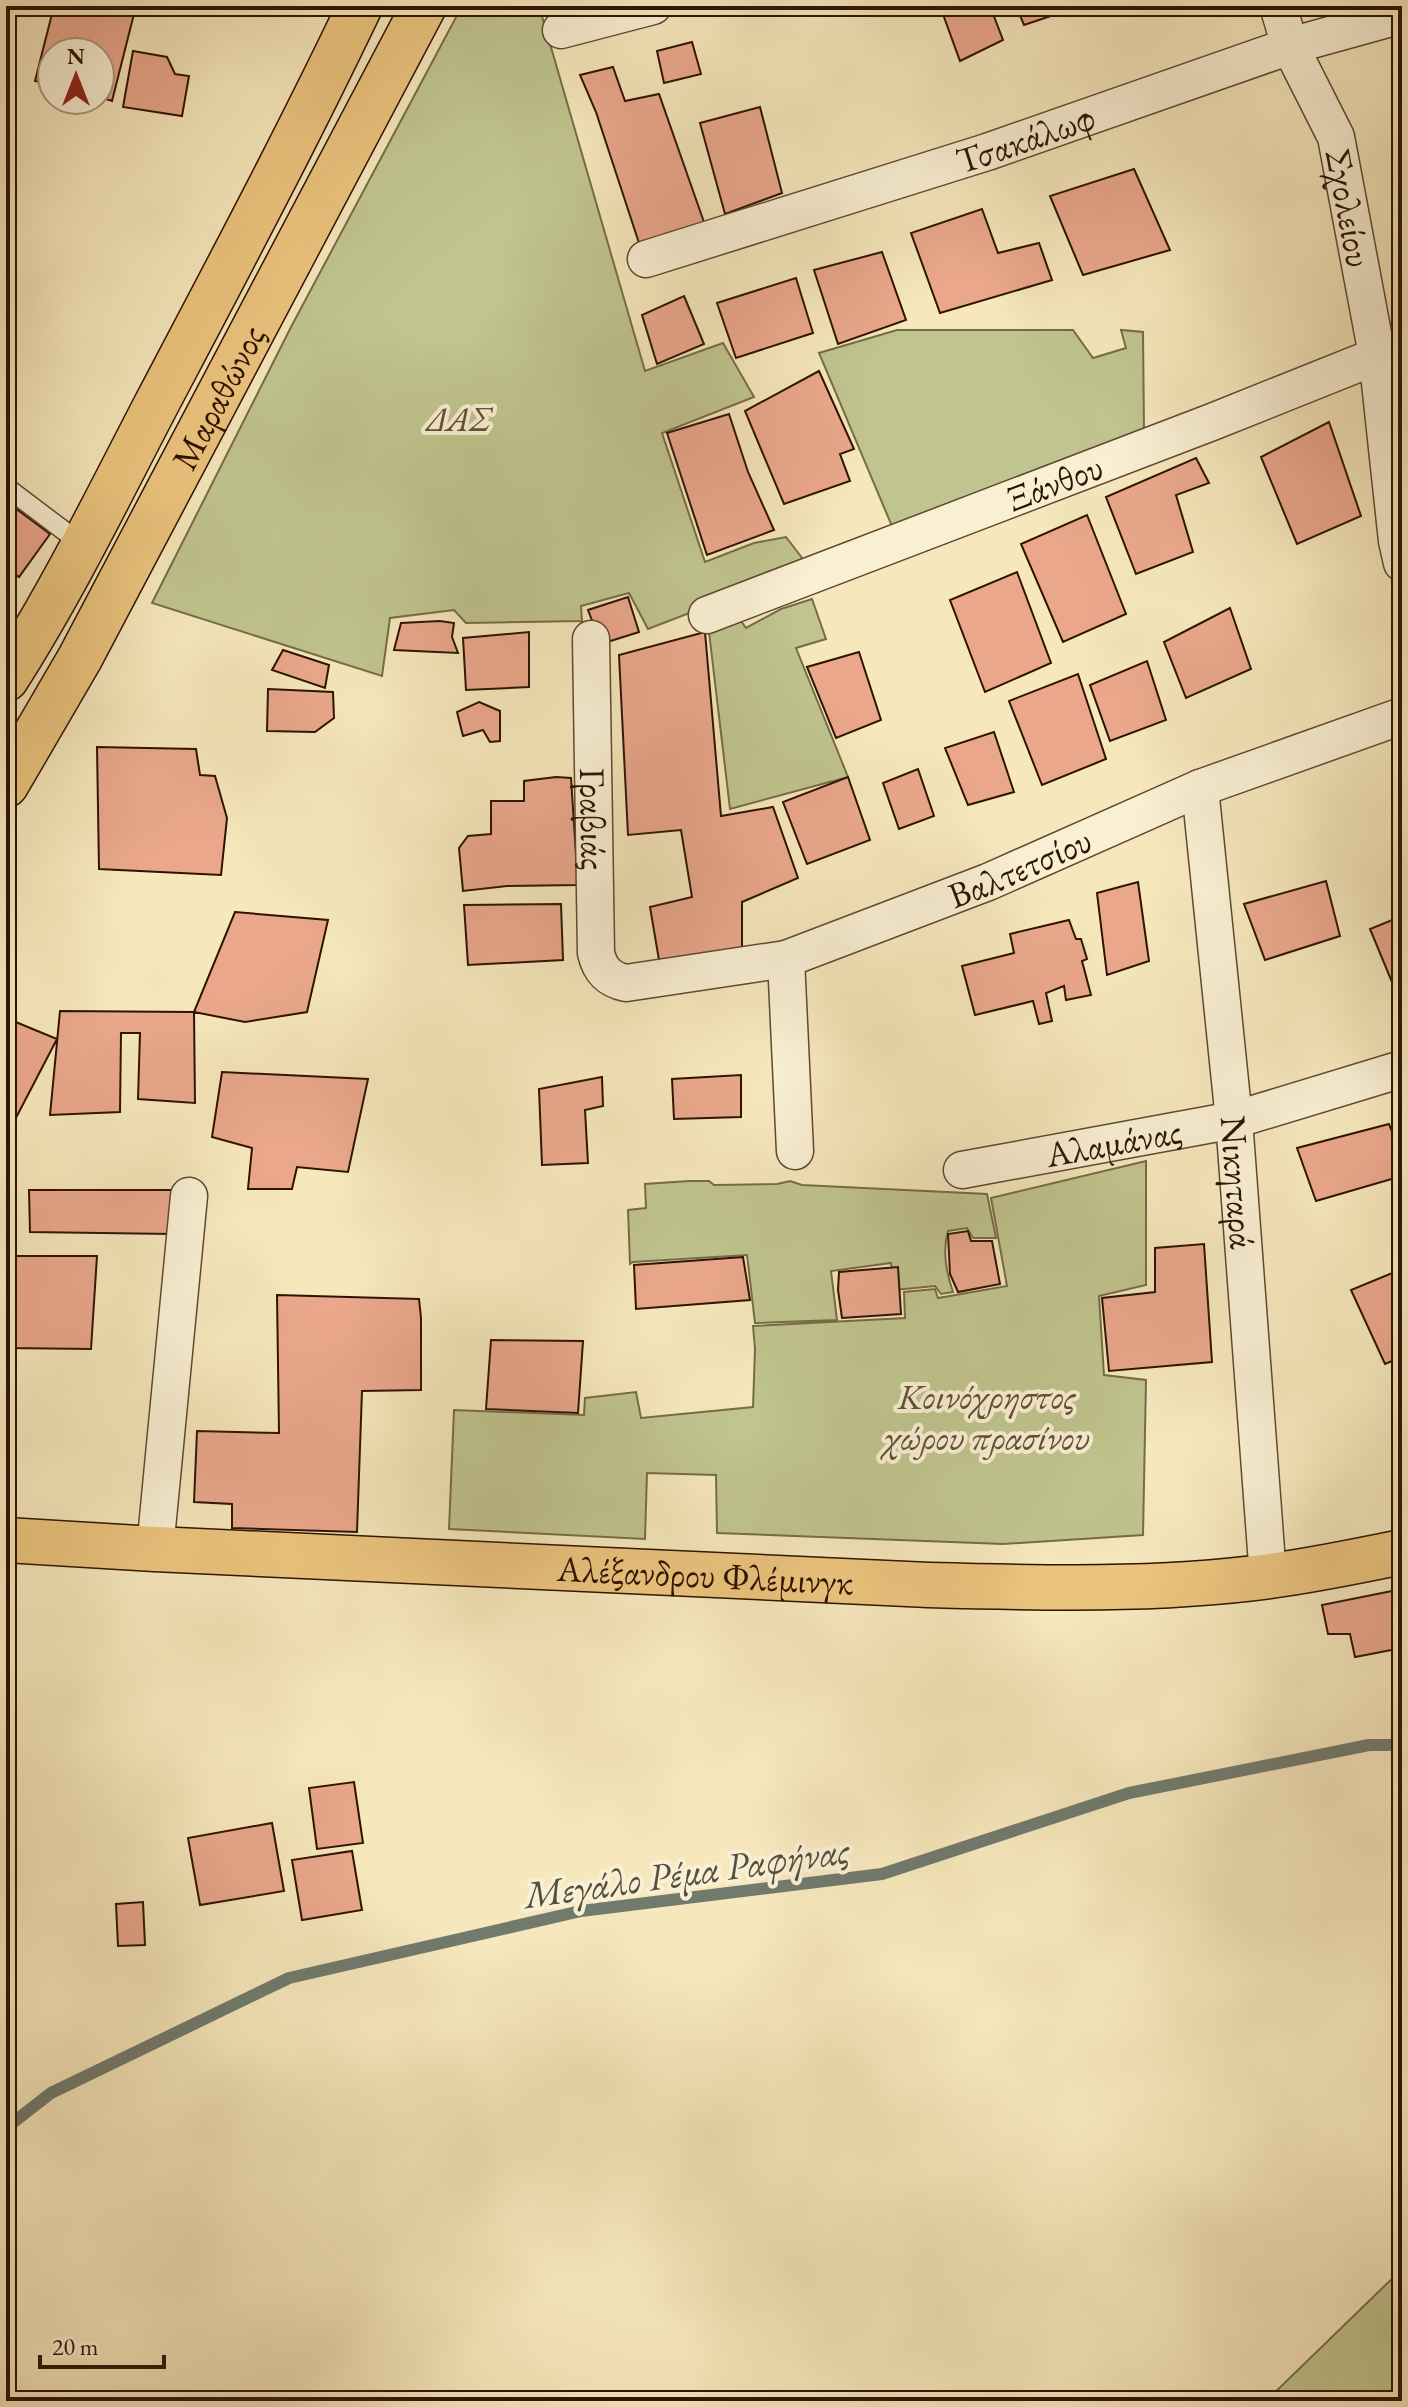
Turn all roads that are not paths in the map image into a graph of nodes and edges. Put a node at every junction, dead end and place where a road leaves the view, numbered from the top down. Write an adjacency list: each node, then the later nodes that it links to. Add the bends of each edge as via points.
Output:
1 (360, 6): 11 (main road, Μαραθώνος)
2 (424, 6): 17 (main road, Μαραθώνος, via 80,658)
3 (653, 6): 6 (street)
4 (1278, 6): 7 (street, Σχολείου)
5 (1402, 15): 7 (street, Τσακάλωφ)
6 (561, 30)
7 (1290, 46): 8 (street, Τσακάλωφ, via 987,152); 9 (street, Σχολείου, via 1336,137)
8 (646, 259)
9 (1390, 350): 12 (street, Σχολείου); 13 (street, Ξάνθου)
10 (6, 487): 11 (lane)
11 (83, 545): 15 (main road, Μαραθώνος)
12 (1402, 563)
13 (707, 615)
14 (591, 639): 20 (street, Γραβιάς, via 596,953 606,975)
15 (6, 679)
16 (1402, 716): 18 (street, Βαλτετσίου)
17 (6, 785)
18 (1200, 788): 19 (street, Βαλτετσίου, via 988,882); 22 (street, Νικηταρά)
19 (786, 959): 20 (street, Βαλτετσίου); 23 (street)
20 (626, 983)
21 (1402, 1069): 22 (street, Αλαμάνας)
22 (1234, 1120): 24 (street, Αλαμάνας); 29 (street, Νικηταρά)
23 (795, 1151)
24 (962, 1170)
25 (189, 1196): 27 (street)
26 (6, 1540): 27 (main road, Αλέξανδρου Φλέμινγκ)
27 (155, 1549): 29 (main road, Αλέξανδρου Φλέμινγκ, via 1042,1588)
28 (1402, 1552): 29 (main road, Αλέξανδρου Φλέμινγκ)
29 (1268, 1577)

